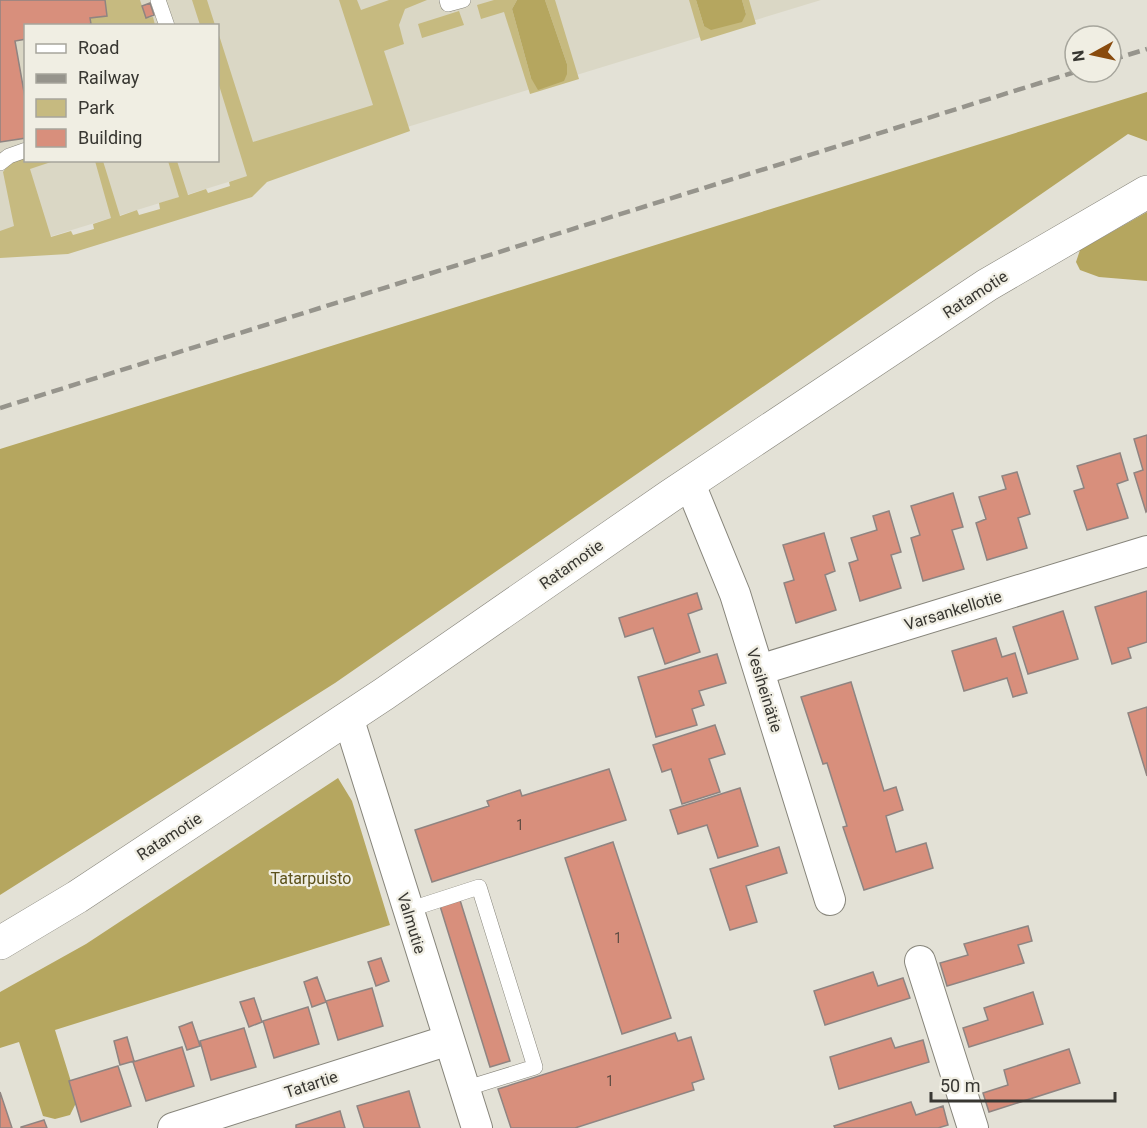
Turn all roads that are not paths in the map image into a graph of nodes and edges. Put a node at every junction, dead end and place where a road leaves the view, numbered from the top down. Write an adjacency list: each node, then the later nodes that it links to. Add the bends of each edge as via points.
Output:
1 (158, 0): 4 (lane)
2 (447, 0): 3 (lane, via 448,4)
3 (463, 0)
4 (166, 24)
5 (24, 151): 6 (lane)
6 (0, 163)
7 (1147, 192): 8 (street, Ratamotie, via 987,285)
8 (690, 484): 10 (street, Vesiheinätie, via 735,594); 11 (street, Ratamotie)
9 (1147, 551): 10 (street, Varsankellotie)
10 (759, 670): 12 (street, Vesiheinätie)
11 (348, 717): 13 (street, Valmutie); 14 (street, Ratamotie)
12 (830, 900)
13 (408, 910): 16 (street, Valmutie); 17 (lane, via 478,887 535,1067)
14 (0, 943)
15 (920, 961): 20 (street)
16 (449, 1040): 17 (street, Valmutie); 18 (street, Tatartie)
17 (464, 1089): 19 (street, Valmutie)
18 (173, 1128)
19 (477, 1128)
20 (973, 1128)

